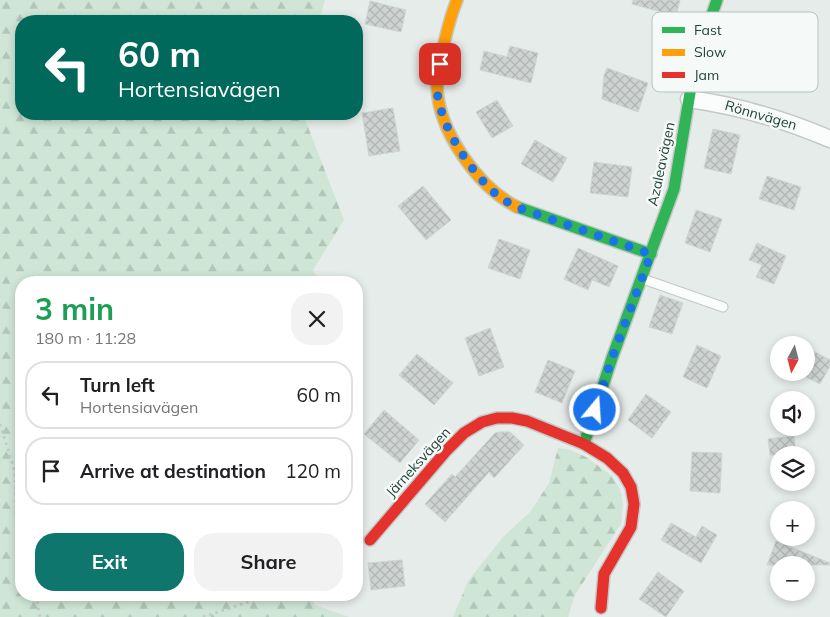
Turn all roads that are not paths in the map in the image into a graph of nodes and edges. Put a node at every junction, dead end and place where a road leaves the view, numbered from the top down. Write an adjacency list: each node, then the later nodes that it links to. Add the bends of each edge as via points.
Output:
1 (457, 0): 7 (street, via 450,14 436,89 448,129 478,176 497,195 516,207)
2 (717, 0): 3 (street, Azaleavägen)
3 (713, 12)
4 (690, 92): 5 (street, Azaleavägen)
5 (689, 99): 6 (street, Rönnvägen, via 757,112); 7 (street, Azaleavägen, via 674,189)
6 (830, 139)
7 (651, 254): 8 (street, Azaleavägen)
8 (642, 279): 9 (lane); 10 (street, Azaleavägen)
9 (723, 307)
10 (584, 444): 11 (street, Järneksvägen, via 527,421 497,418 482,422 464,433 447,450); 12 (street, Järneksvägen, via 623,473 631,487 634,504 631,527 604,574)
11 (370, 540)
12 (601, 608)

